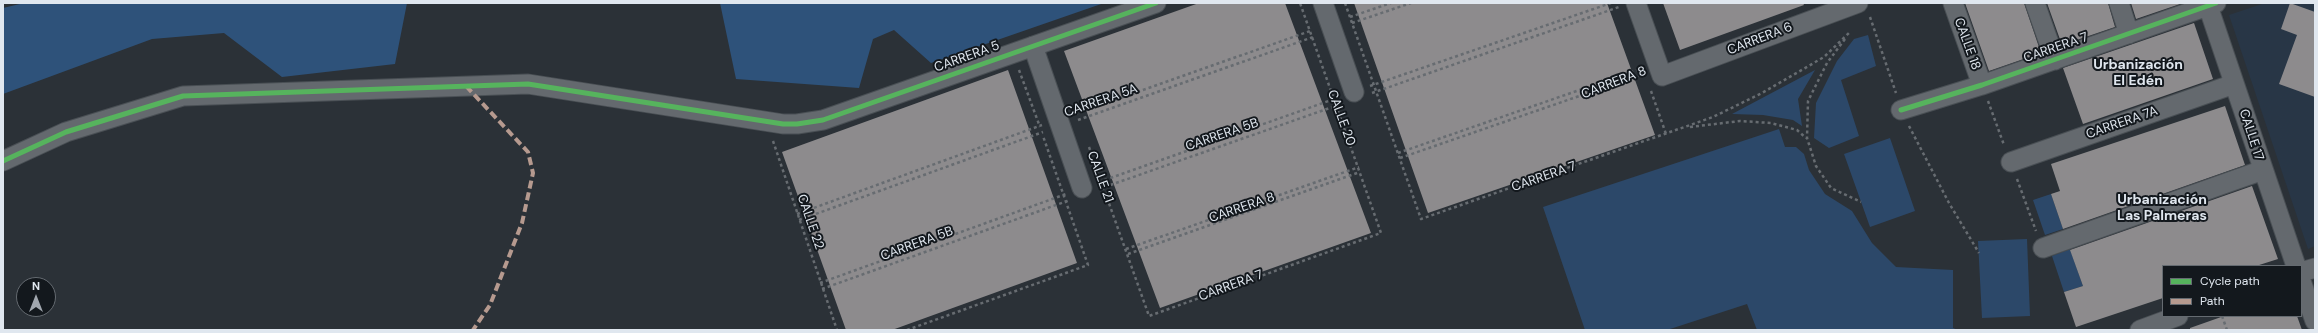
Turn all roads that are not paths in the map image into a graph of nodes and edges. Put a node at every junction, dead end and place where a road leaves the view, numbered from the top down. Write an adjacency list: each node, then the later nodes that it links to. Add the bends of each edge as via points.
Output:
1 (1156, 3): 10 (street, CARRERA 5)
2 (1323, 3): 14 (street, CALLE 20)
3 (1953, 3): 13 (street, CALLE 18)
4 (2035, 3): 11 (street)
5 (2118, 3): 9 (street)
6 (2211, 4): 9 (street, CARRERA 7); 12 (street, CALLE 17)
7 (1628, 5): 8 (street, CARRERA 6, via 1660,70)
8 (1863, 7)
9 (2129, 34): 11 (street, CARRERA 7)
10 (1033, 46): 16 (street, CARRERA 5, via 823,120 775,122 528,84 183,96 66,132); 19 (street, CALLE 21)
11 (2055, 60): 13 (street, CARRERA 7)
12 (2234, 84): 17 (street, CARRERA 7A); 18 (street, CALLE 17)
13 (1982, 85): 15 (street, CARRERA 7)
14 (1356, 96)
15 (1901, 110)
16 (3, 161)
17 (2011, 162)
18 (2263, 170): 20 (street); 21 (street, CALLE 17)
19 (1086, 192)
20 (2043, 248)
21 (2296, 265)
22 (2315, 268): 23 (street)
23 (2302, 272)
24 (2302, 284): 26 (street)
25 (2175, 317): 27 (street)
26 (2315, 321)
27 (2140, 330)

